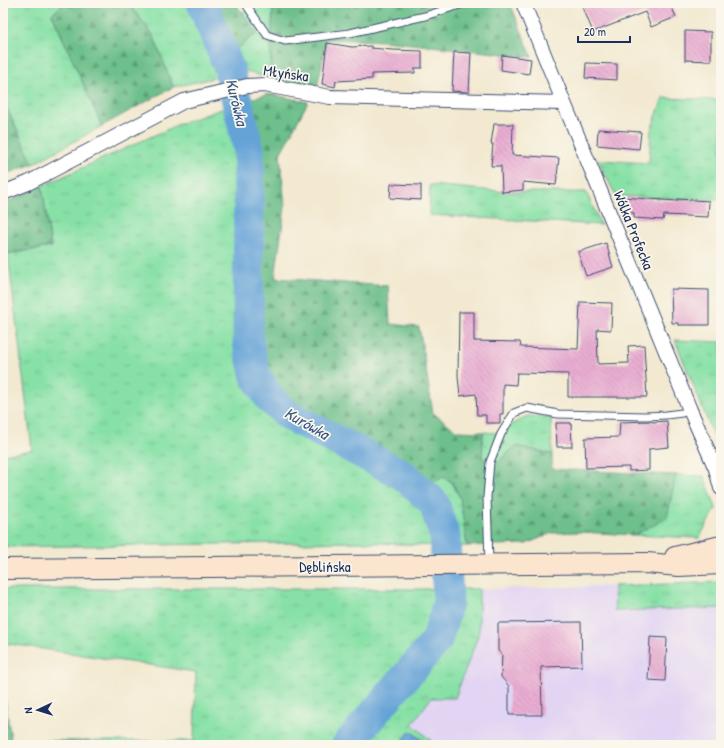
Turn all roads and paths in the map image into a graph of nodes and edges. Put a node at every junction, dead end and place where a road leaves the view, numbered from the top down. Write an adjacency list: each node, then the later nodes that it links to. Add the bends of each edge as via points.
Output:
1 (245, 3): 2 (lane, via 267,35 285,41 350,33 425,16)
2 (466, 3)
3 (523, 3): 4 (street, Wólka Profecka)
4 (563, 103): 5 (street, Młyńska, via 330,97 264,85 247,86 184,101 28,183); 6 (street, Wólka Profecka)
5 (3, 193)
6 (690, 410): 7 (street, Wólka Profecka); 12 (lane, via 646,416 558,414 527,408 514,412 500,434 490,462 486,497)
7 (718, 471): 8 (street, Wólka Profecka)
8 (721, 488)
9 (721, 546): 10 (main road, Dęblińska)
10 (647, 563): 11 (main road, Dęblińska, via 679,566); 12 (main road, Dęblińska)
11 (721, 564)
12 (485, 565): 13 (main road, Dęblińska)
13 (3, 569)

